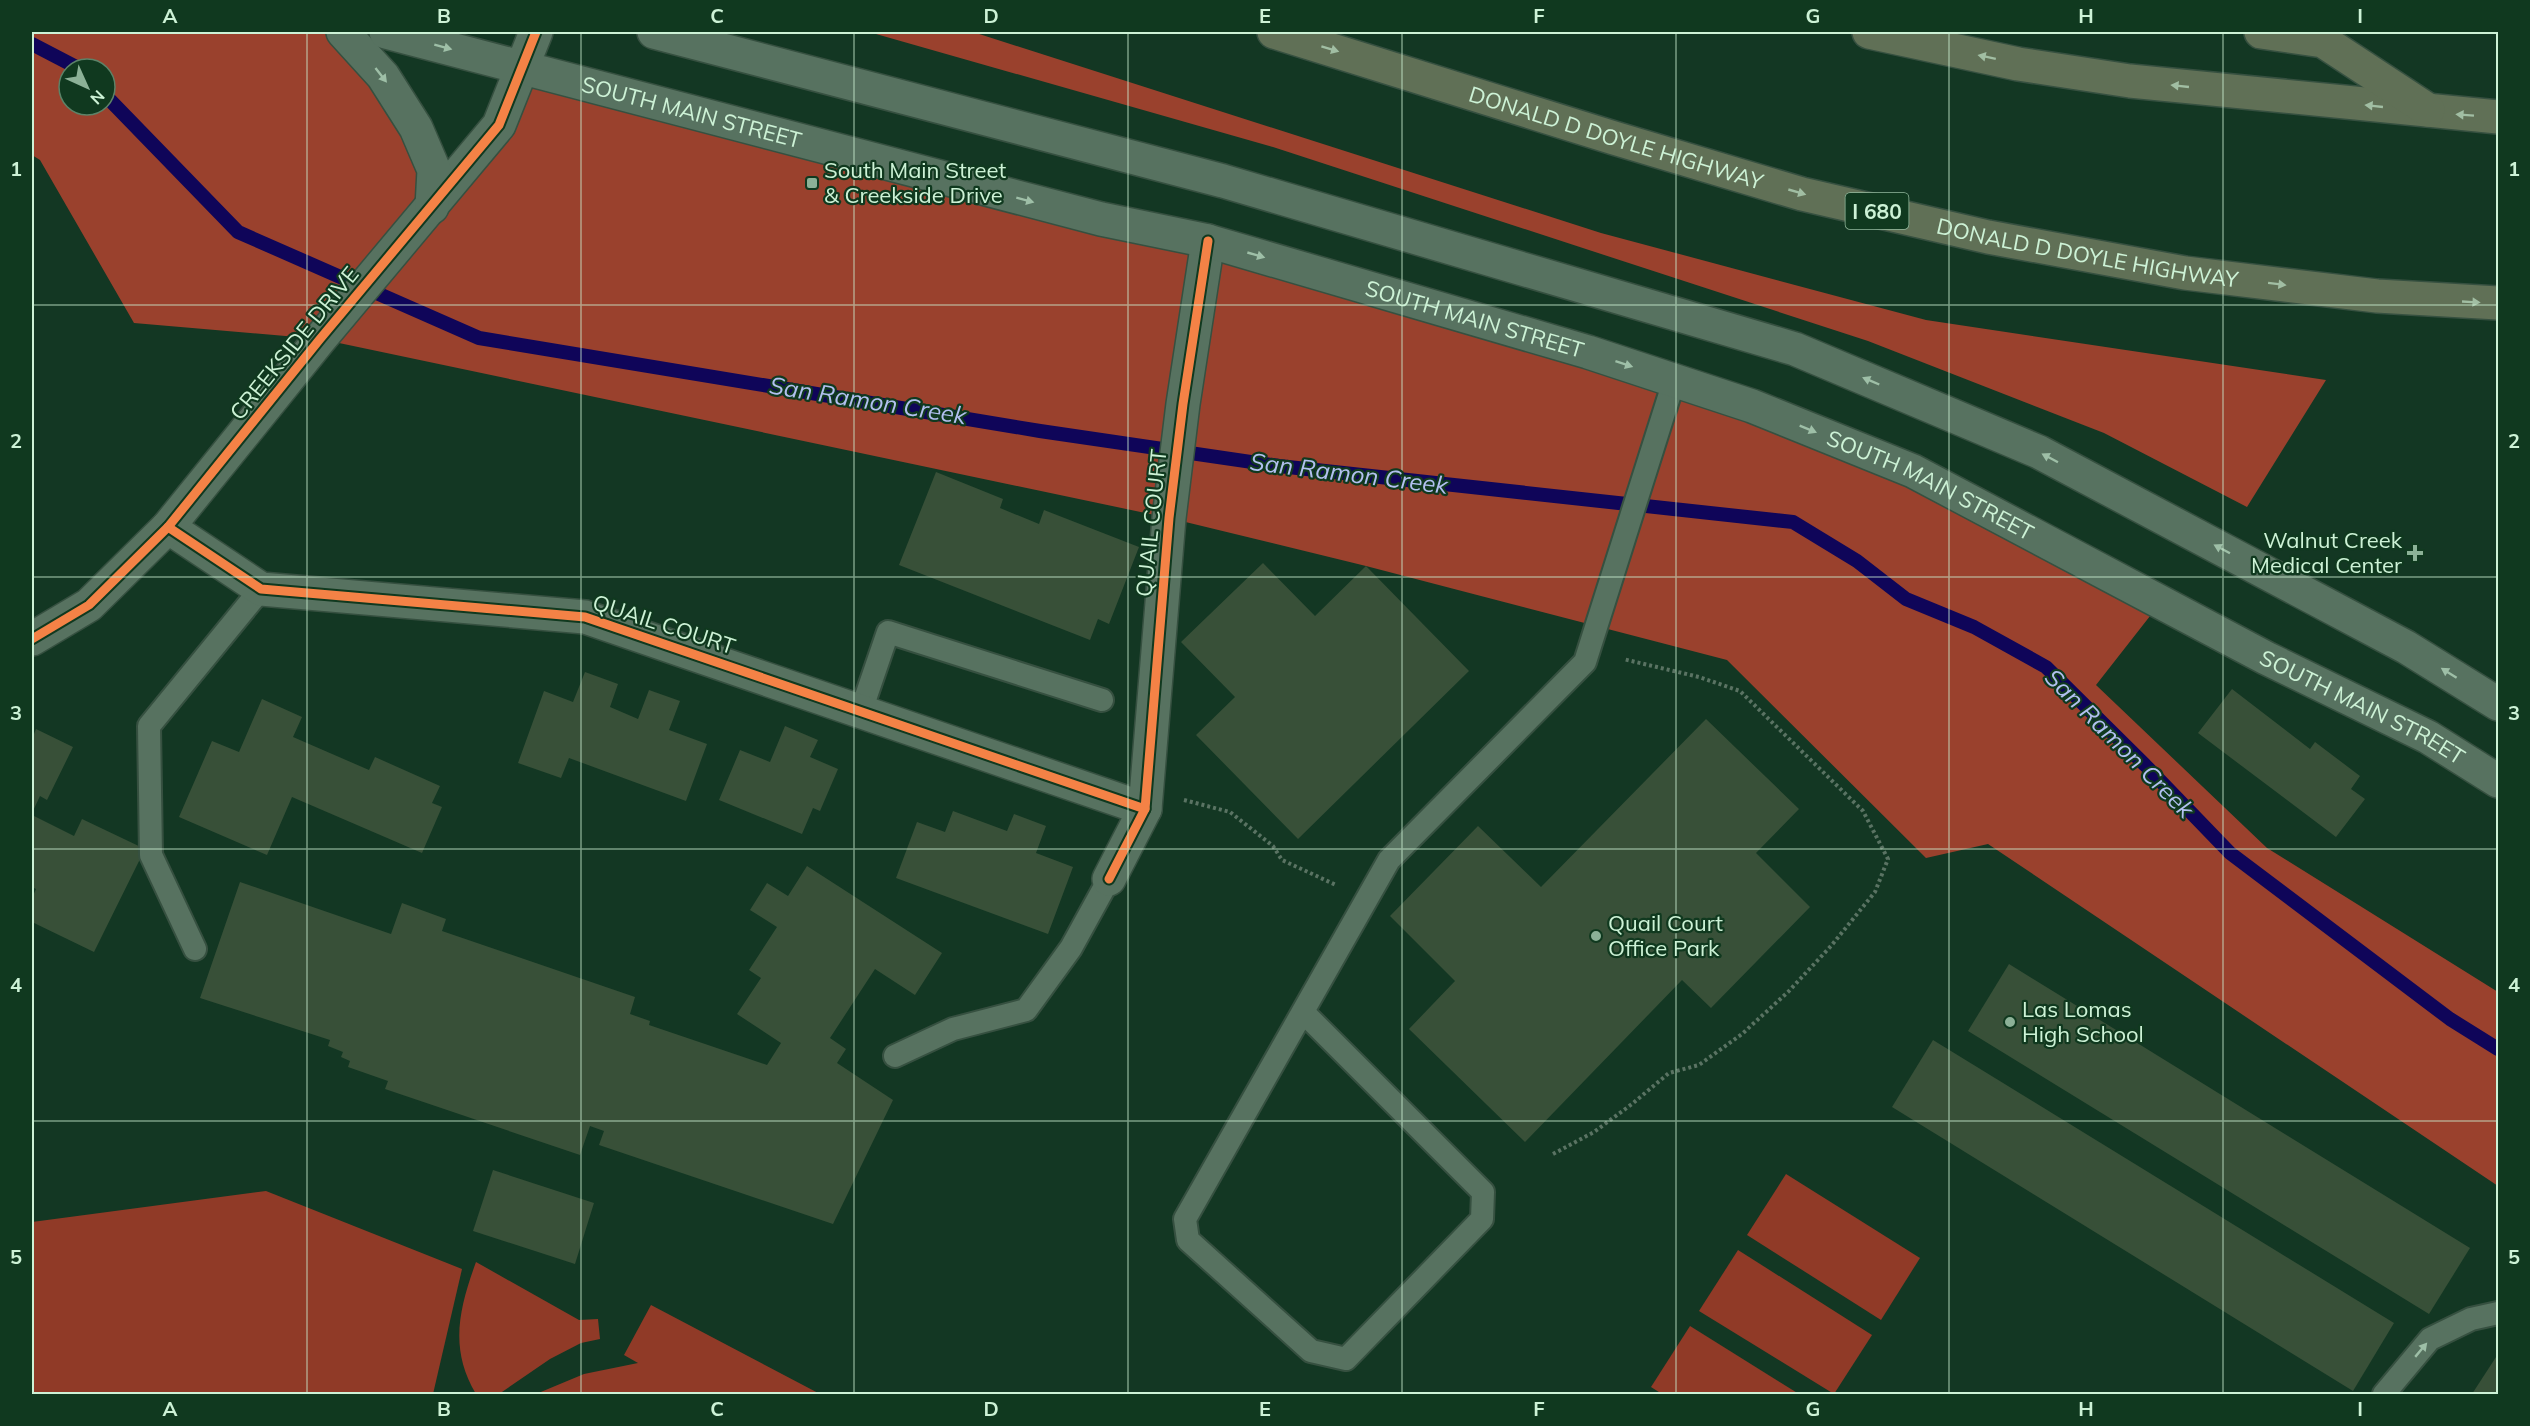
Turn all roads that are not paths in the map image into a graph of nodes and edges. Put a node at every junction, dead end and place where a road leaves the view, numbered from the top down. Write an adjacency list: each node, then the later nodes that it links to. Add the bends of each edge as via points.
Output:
1 (343, 32): 11 (main road, one-way to 11, via 383,76 416,128 434,170)
2 (386, 32): 8 (main road, SOUTH MAIN STREET, one-way to 8)
3 (536, 32): 8 (main road, CREEKSIDE DRIVE)
4 (654, 32): 19 (main road, one-way to 4, via 2406,647 2039,452 1795,349 1223,181)
5 (1274, 32): 13 (highway, DONALD D DOYLE HIGHWAY / I 680, one-way to 13, via 1802,194 1988,237 2185,273 2378,296)
6 (1869, 32): 9 (highway, one-way to 6, via 2130,81 2018,64)
7 (2261, 32): 9 (highway, via 2323,41)
8 (522, 68): 11 (main road, CREEKSIDE DRIVE, via 500,125); 12 (main road, SOUTH MAIN STREET, one-way to 12, via 1101,219)
9 (2432, 112): 10 (highway, one-way to 9)
10 (2499, 117)
11 (425, 215): 15 (main road, CREEKSIDE DRIVE)
12 (1208, 242): 14 (main road, SOUTH MAIN STREET, one-way to 14, via 1588,352); 22 (main road, QUAIL COURT, via 1169,518)
13 (2499, 303)
14 (1674, 381): 21 (main road, SOUTH MAIN STREET, one-way to 21, via 1752,406 1913,471 2266,658 2428,737); 25 (lane, via 1585,662 1389,860)
15 (168, 527): 16 (main road, QUAIL COURT); 17 (main road, CREEKSIDE DRIVE, via 89,604)
16 (261, 589): 20 (main road, QUAIL COURT, via 585,617); 24 (lane, via 149,726 151,855)
17 (32, 639)
18 (1102, 700): 20 (lane, via 888,632)
19 (2499, 704)
20 (861, 711): 22 (main road, QUAIL COURT)
21 (2499, 781)
22 (1146, 800): 23 (main road, QUAIL COURT)
23 (1108, 879): 26 (lane, via 1071,948 1026,1010 952,1029)
24 (195, 949)
25 (1303, 1012): 25 (lane, via 1185,1219 1188,1240 1311,1351 1346,1359 1482,1219 1484,1191)
26 (895, 1056)
27 (2499, 1313): 28 (lane, one-way to 27, via 2430,1339 2471,1319)
28 (2384, 1395)

